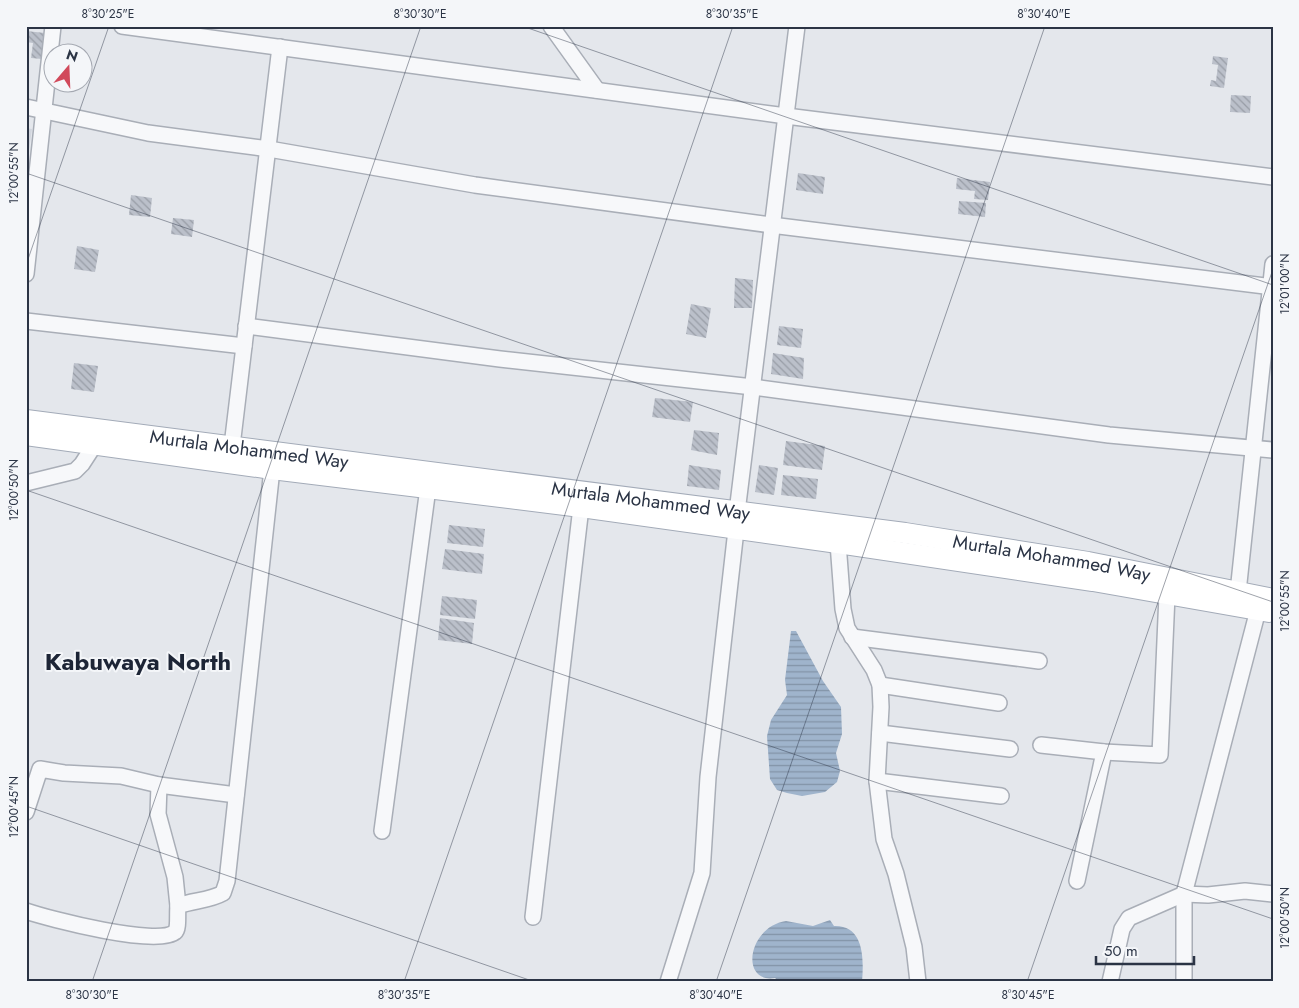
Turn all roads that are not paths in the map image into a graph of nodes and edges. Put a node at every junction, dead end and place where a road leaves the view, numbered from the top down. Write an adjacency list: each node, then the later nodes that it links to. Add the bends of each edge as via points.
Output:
1 (52, 26): 8 (street)
2 (122, 26): 5 (street)
3 (551, 26): 6 (street)
4 (797, 26): 9 (street)
5 (280, 47): 6 (street); 10 (street)
6 (597, 90): 9 (street)
7 (26, 107): 8 (street)
8 (43, 110): 10 (street, via 148,133); 14 (street)
9 (786, 116): 11 (street); 12 (street)
10 (269, 150): 12 (street, via 474,185); 17 (street)
11 (1273, 177)
12 (771, 226): 15 (street); 19 (street)
13 (1273, 264): 15 (street)
14 (26, 274)
15 (1271, 286): 24 (street)
16 (26, 320): 18 (street)
17 (246, 326): 18 (street); 19 (street)
18 (244, 346): 23 (street)
19 (753, 387): 24 (street, via 1108,434); 30 (street)
20 (26, 420): 23 (main road, Murtala Mohammed Way)
21 (26, 436): 22 (main road, Murtala Mohammed Way)
22 (95, 444): 26 (main road, Murtala Mohammed Way); 27 (street, via 74,470)
23 (232, 446): 30 (main road, Murtala Mohammed Way)
24 (1253, 448): 25 (street); 32 (street)
25 (1273, 450)
26 (272, 469): 28 (main road, Murtala Mohammed Way); 45 (street)
27 (26, 483)
28 (428, 488): 29 (main road, Murtala Mohammed Way); 48 (street)
29 (581, 507): 30 (main road, Murtala Mohammed Way); 54 (street)
30 (736, 521): 31 (main road, Murtala Mohammed Way); 32 (main road, Murtala Mohammed Way, via 996,546); 55 (street, via 708,777 702,873)
31 (838, 543): 33 (main road, Murtala Mohammed Way); 35 (street, via 843,609)
32 (1238, 592): 34 (main road, Murtala Mohammed Way)
33 (1167, 595): 34 (main road, Murtala Mohammed Way); 42 (street, via 1160,754)
34 (1268, 607): 50 (street)
35 (852, 637): 36 (street); 37 (street)
36 (1039, 661)
37 (880, 685): 38 (street); 39 (street)
38 (999, 703)
39 (880, 734): 41 (street); 43 (street)
40 (1041, 745): 42 (street)
41 (1010, 749)
42 (1104, 752): 49 (street)
43 (877, 780): 46 (street); 56 (street, via 884,839 914,947)
44 (159, 785): 45 (street); 47 (street, via 121,776 40,769); 52 (street, via 158,814 175,877)
45 (236, 795): 52 (street, via 227,882 223,893 212,899)
46 (1001, 796)
47 (26, 812)
48 (382, 831)
49 (1077, 881)
50 (1184, 894): 51 (street, via 1245,891); 57 (street, via 1125,922); 58 (street)
51 (1273, 894)
52 (178, 906): 53 (street, via 178,930 169,935 90,929)
53 (26, 911)
54 (533, 917)
55 (668, 982)
56 (918, 982)
57 (1110, 982)
58 (1184, 982)

